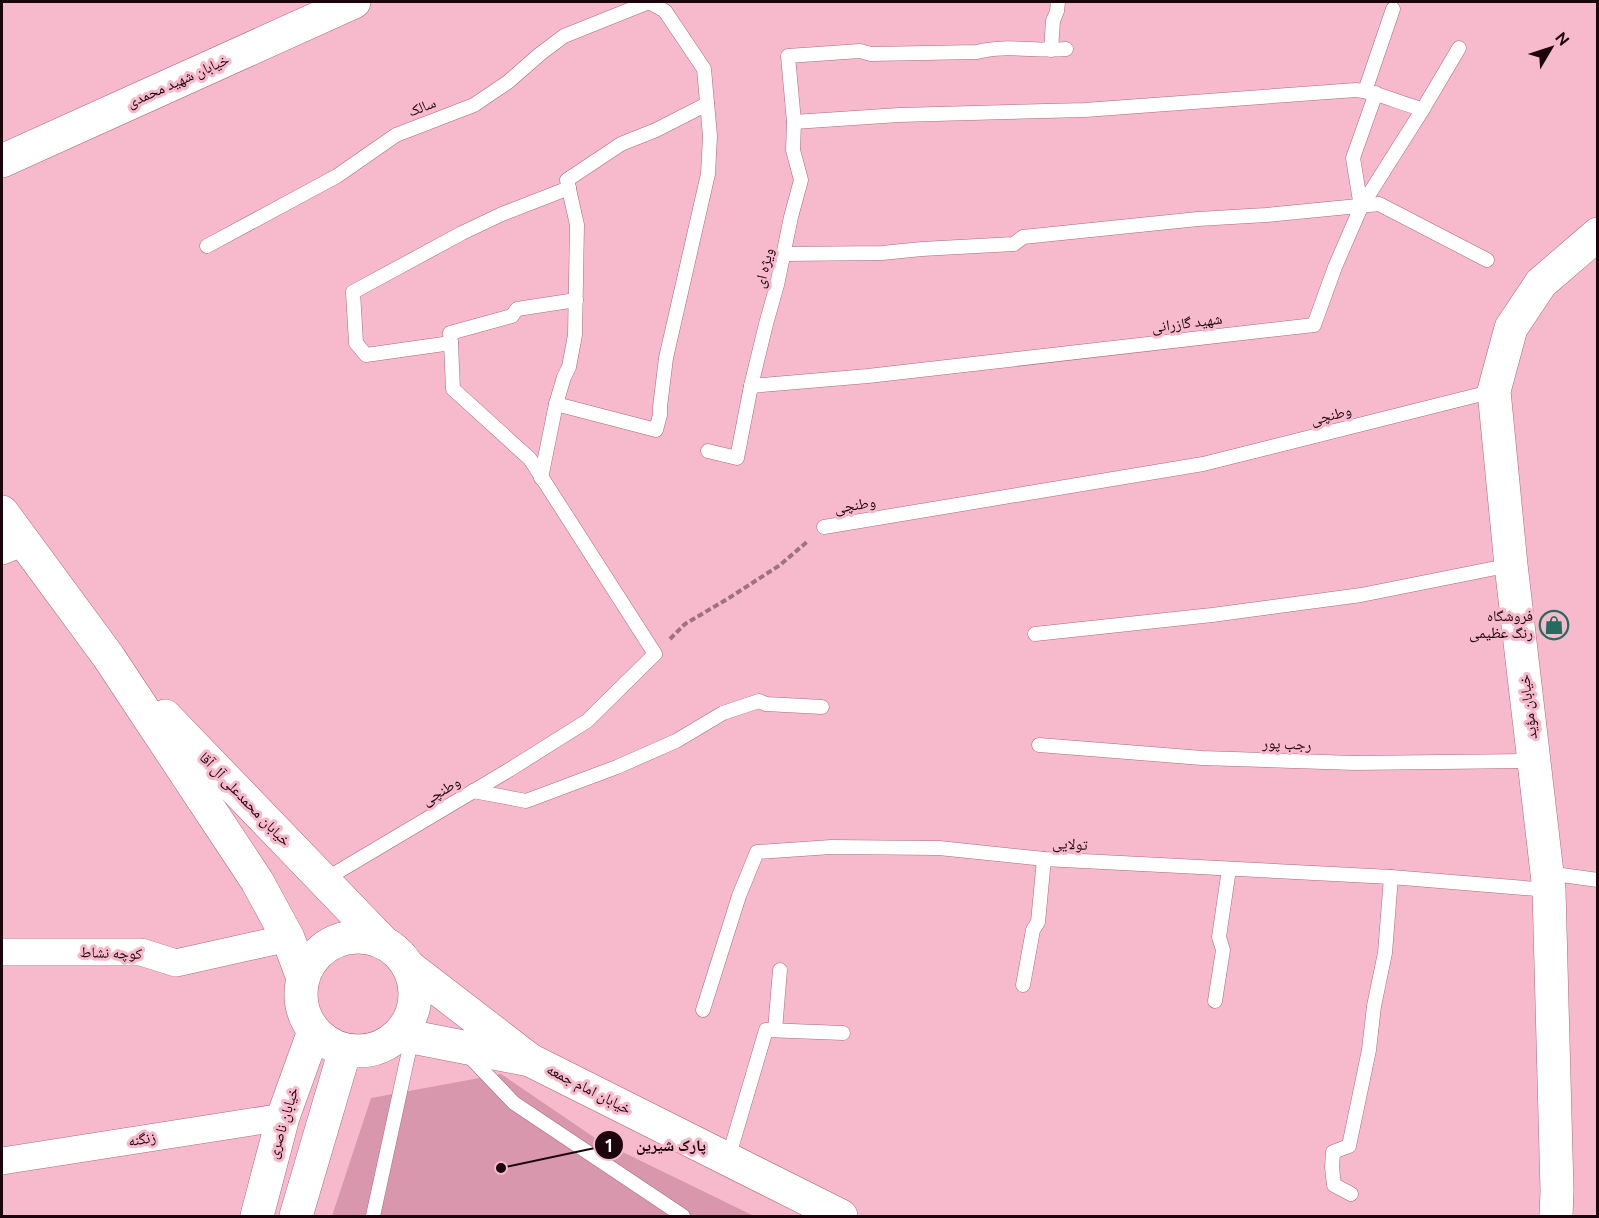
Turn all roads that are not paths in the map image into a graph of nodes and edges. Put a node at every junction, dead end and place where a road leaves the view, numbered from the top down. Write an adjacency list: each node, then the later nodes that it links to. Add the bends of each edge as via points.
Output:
1 (354, 2): 12 (street, خیابان شهید محمدی)
2 (649, 2): 9 (lane, سالک, via 665,11 704,69); 16 (lane, سالک, via 564,36 474,105 396,135 337,176)
3 (1058, 2): 7 (lane)
4 (1393, 9): 8 (lane)
5 (1459, 48): 10 (lane, شهید گازرانی)
6 (1066, 49): 7 (lane)
7 (1051, 50): 11 (lane, ویژه ای, via 990,48 977,52 860,51 788,56)
8 (1370, 92): 10 (lane); 11 (lane, via 1303,93 1085,110); 14 (lane, via 1353,158)
9 (707, 104): 13 (lane, via 621,144 567,180); 23 (lane, via 708,174 666,358 656,430)
10 (1423, 109): 14 (lane, شهید گازرانی)
11 (794, 122): 17 (lane, ویژه ای, via 793,150 801,180)
12 (2, 160)
13 (569, 188): 19 (lane, via 578,225); 20 (lane, via 462,233 353,292 356,343 366,355)
14 (1361, 207): 17 (lane, via 1023,237 1014,244 882,253); 18 (lane, via 1379,204); 21 (lane, شهید گازرانی, via 1314,325)
15 (1598, 234): 22 (street, خیابان مؤید, via 1541,282 1510,328)
16 (207, 246)
17 (784, 254): 21 (lane, ویژه ای)
18 (1487, 260)
19 (576, 300): 20 (lane, via 517,309 512,316 450,333); 23 (lane, via 569,367)
20 (451, 343): 25 (lane, via 453,389 530,459)
21 (751, 386): 24 (lane, ویژه ای, via 736,458)
22 (1494, 391): 27 (lane, وطنچی, via 1203,464); 29 (street, خیابان مؤید)
23 (556, 404): 25 (lane)
24 (708, 451)
25 (542, 478): 35 (lane, وطنچی, via 655,654 587,721)
26 (2, 512): 28 (street, خیابان محمدعلی آل آقا)
27 (824, 527)
28 (13, 547): 31 (street, خیابان محمدعلی آل آقا)
29 (1511, 565): 30 (lane, via 1361,595); 34 (street, خیابان مؤید)
30 (1035, 634)
31 (108, 656): 40 (street, خیابان محمدعلی آل آقا); 42 (street, خیابان محمدعلی آل آقا, via 256,881)
32 (822, 707): 35 (lane, via 759,701 723,713 675,741 617,767 526,801)
33 (1040, 745): 34 (lane, رجب پور, via 1214,758 1355,763)
34 (1534, 761): 41 (street, خیابان مؤید)
35 (473, 791): 40 (lane, وطنچی)
36 (1044, 859): 37 (lane, تولایی); 48 (lane, via 1038,922); 50 (lane, تولایی, via 939,848 831,847 757,852)
37 (1229, 869): 38 (lane, تولایی); 49 (lane)
38 (1391, 878): 41 (lane, تولایی); 61 (lane, via 1385,953 1370,1050 1349,1146 1333,1152 1334,1185)
39 (1598, 880): 41 (lane, تولایی)
40 (323, 881): 43 (street, خیابان محمدعلی آل آقا)
41 (1548, 882): 67 (street, خیابان مؤید)
42 (288, 938): 44 (street, کوچه نشاط, via 176,963 141,952); 47 (street, خیابان محمدعلی آل آقا)
43 (382, 941): 45 (street, via 397,951); 47 (street, via 363,936 334,942 311,960)
44 (2, 952)
45 (408, 966): 54 (street, via 415,984 415,1003); 57 (street, خیابان امام جمعه)
46 (780, 970): 51 (lane)
47 (303, 978): 52 (street, via 300,996)
48 (1023, 984)
49 (1215, 1001)
50 (703, 1010)
51 (775, 1030): 53 (lane); 59 (lane, via 766,1030)
52 (314, 1031): 56 (street); 58 (street, خیابان ناصری)
53 (843, 1033)
54 (405, 1037): 55 (street, خیابان امام جمعه); 56 (street, via 364,1051); 64 (lane)
55 (460, 1046): 57 (street, خیابان امام جمعه); 65 (lane, via 514,1103)
56 (345, 1050): 63 (street)
57 (530, 1060): 59 (street, خیابان امام جمعه)
58 (283, 1117): 60 (street, زنگنه); 62 (street, خیابان ناصری)
59 (728, 1159): 66 (street, خیابان امام جمعه)
60 (2, 1161)
61 (1352, 1194)
62 (257, 1216)
63 (296, 1216)
64 (373, 1216)
65 (683, 1216)
66 (841, 1216)
67 (1556, 1216)

